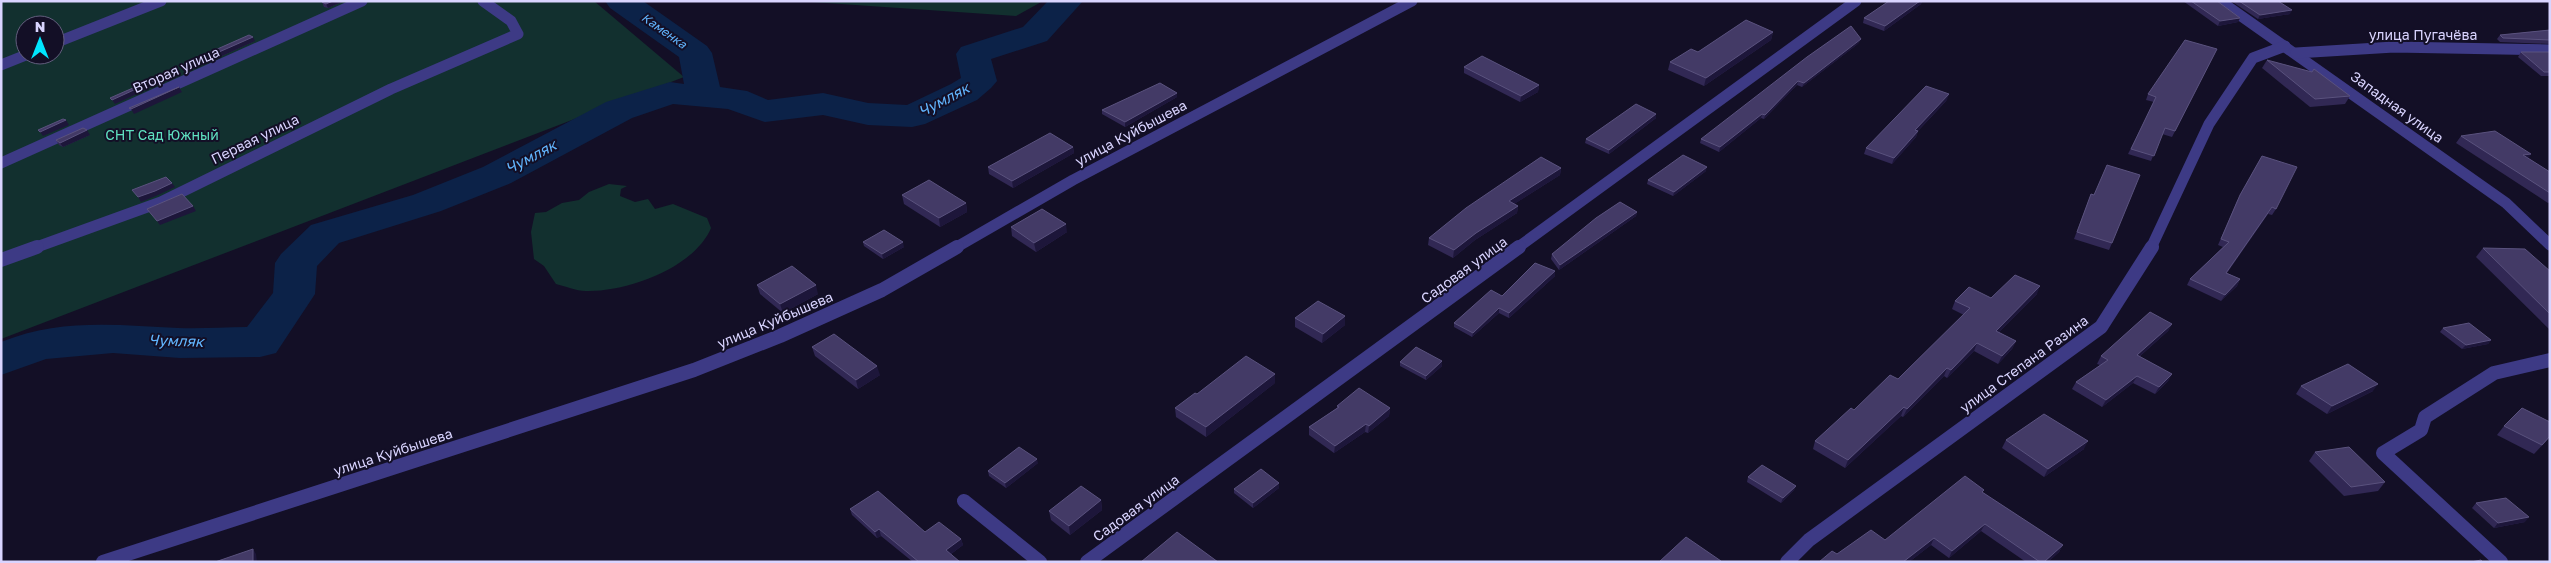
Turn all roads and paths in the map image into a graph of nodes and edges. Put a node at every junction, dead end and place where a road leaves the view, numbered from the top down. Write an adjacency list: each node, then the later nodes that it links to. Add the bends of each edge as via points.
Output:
1 (162, 1): 7 (street)
2 (362, 1): 12 (street, Вторая улица)
3 (483, 1): 14 (street, Первая улица, via 511,21 518,34 391,89 161,202)
4 (1412, 1): 17 (street, улица Куйбышева, via 1073,180 882,290 780,336 694,370)
5 (1856, 1): 19 (street, Садовая улица)
6 (2220, 1): 8 (street, Западная улица)
7 (65, 39)
8 (2291, 49): 9 (street, улица Пугачёва); 13 (street, Западная улица, via 2506,203); 20 (street, улица Степана Разина, via 2253,58 2209,124 2155,242 2101,327 1809,540)
9 (2550, 50)
10 (15, 59): 11 (street)
11 (1, 65)
12 (1, 163)
13 (2550, 245)
14 (1, 260)
15 (2550, 360): 21 (street, via 2494,373 2425,417 2421,430 2383,453)
16 (964, 501): 18 (street)
17 (103, 562)
18 (1040, 562)
19 (1087, 562)
20 (1787, 562)
21 (2501, 562)

